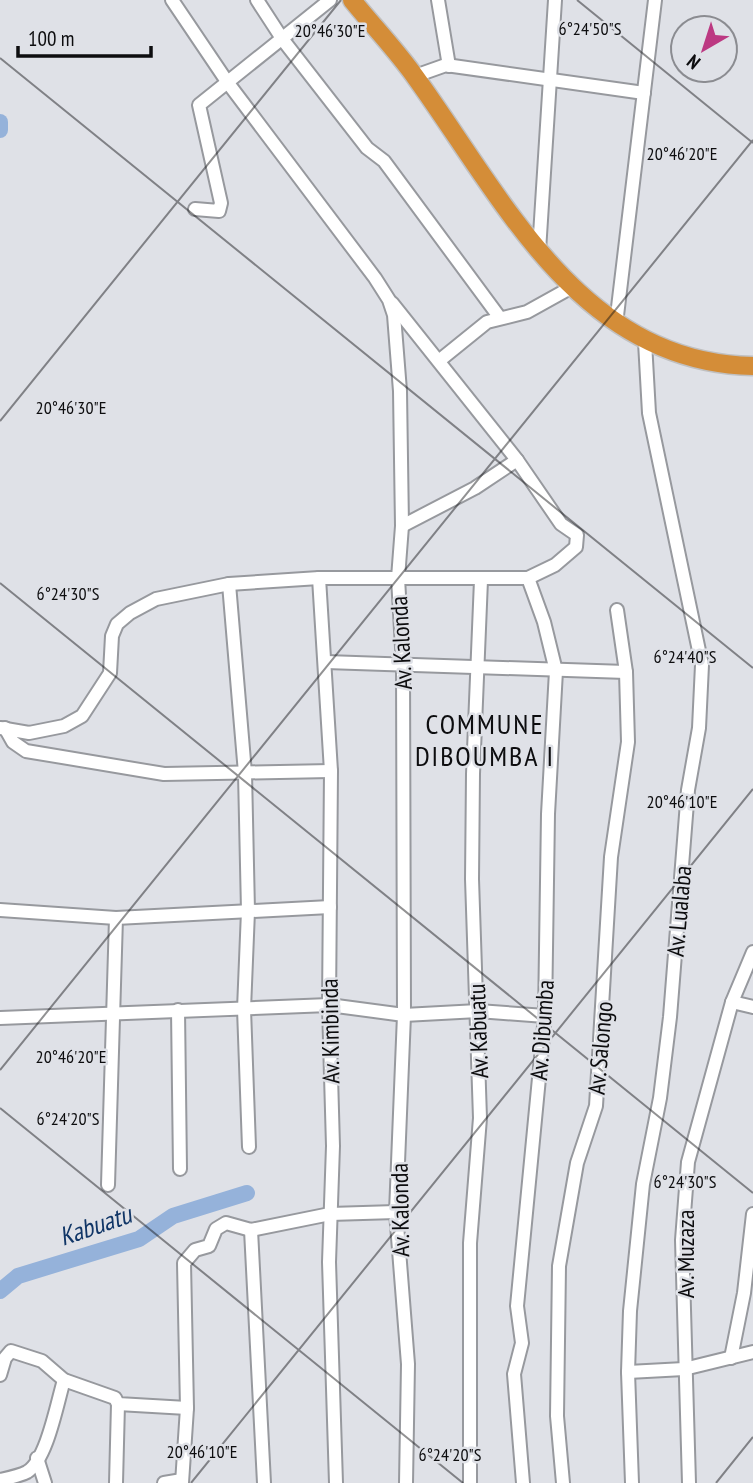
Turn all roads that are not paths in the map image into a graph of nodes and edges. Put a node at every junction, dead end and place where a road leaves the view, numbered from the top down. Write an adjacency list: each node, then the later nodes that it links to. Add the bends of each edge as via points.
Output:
1 (257, 0): 8 (street)
2 (330, 0): 8 (street)
3 (352, 0): 10 (highway)
4 (438, 0): 9 (street)
5 (555, 0): 11 (street)
6 (655, 0): 13 (street)
7 (177, 1): 12 (street, Av. Kalonda)
8 (283, 40): 12 (street); 18 (street, via 367,148 384,161)
9 (449, 66): 10 (street); 11 (street)
10 (415, 76): 15 (highway)
11 (549, 82): 13 (street); 15 (street)
12 (228, 83): 14 (street, via 199,105 219,211); 17 (street, Av. Kalonda)
13 (644, 93): 19 (street)
14 (195, 209)
15 (539, 252): 16 (highway)
16 (572, 288): 18 (street, via 527,312); 19 (highway)
17 (389, 300): 21 (street); 24 (street, Av. Kalonda, via 400,391)
18 (500, 318): 21 (street, via 487,322)
19 (616, 324): 20 (highway)
20 (645, 342): 22 (highway, via 686,357); 64 (street, Av. Lualaba, via 649,414 702,666 670,1017 643,1184)
21 (440, 360): 23 (street)
22 (753, 366)
23 (517, 460): 24 (street); 27 (street, via 578,541 555,565)
24 (402, 526): 26 (street, Av. Kalonda)
25 (319, 578): 26 (street); 29 (street); 31 (street, Av. Kimbinda)
26 (397, 578): 28 (street); 32 (street, Av. Kalonda)
27 (528, 578): 28 (street); 34 (street, Av. Dibumba)
28 (481, 580): 33 (street, Av. Kabuatu)
29 (229, 583): 36 (street, via 156,599 117,624 110,673 82,716 64,726 29,733); 38 (street)
30 (617, 611): 35 (street, Av. Salongo)
31 (326, 662): 32 (street); 37 (street, Av. Kimbinda)
32 (404, 665): 33 (street); 50 (street, Av. Kalonda)
33 (479, 666): 34 (street); 49 (street, Av. Kabuatu, via 472,774)
34 (556, 671): 35 (street); 52 (street, Av. Dibumba)
35 (626, 672): 80 (street, Av. Salongo, via 628,742 611,857 596,1106 574,1175 559,1266 557,1416)
36 (2, 728): 38 (street, via 20,748 63,759 164,774)
37 (331, 771): 38 (street); 39 (street, Av. Kimbinda)
38 (244, 773): 41 (street)
39 (330, 907): 41 (street); 45 (street, Av. Kimbinda)
40 (0, 910): 42 (street)
41 (248, 911): 42 (street); 47 (street)
42 (116, 918): 51 (street)
43 (753, 952): 44 (street, Av. Muzaza)
44 (732, 1002): 46 (street); 63 (street, Av. Muzaza, via 688,1161 682,1240)
45 (329, 1005): 47 (street); 50 (street); 58 (street, Av. Kimbinda)
46 (753, 1007)
47 (244, 1009): 48 (street); 54 (street)
48 (178, 1010): 51 (street); 55 (street)
49 (478, 1011): 50 (street); 52 (street); 78 (street, Av. Kabuatu, via 480,1118 469,1257)
50 (404, 1015): 57 (street, Av. Kalonda)
51 (113, 1016): 53 (street); 56 (street)
52 (545, 1016): 79 (street, Av. Dibumba, via 517,1307 522,1343 514,1374)
53 (0, 1018)
54 (249, 1147)
55 (180, 1169)
56 (108, 1185)
57 (396, 1212): 58 (street); 77 (street, Av. Kalonda, via 408,1364)
58 (330, 1214): 60 (street); 76 (street, Av. Kimbinda)
59 (753, 1214): 62 (street)
60 (251, 1230): 68 (street, via 220,1225 209,1246 195,1250 184,1263); 75 (street)
61 (753, 1352): 62 (street)
62 (731, 1358): 63 (street)
63 (684, 1369): 64 (street); 82 (street, Av. Muzaza)
64 (628, 1373): 81 (street, Av. Lualaba)
65 (0, 1375): 66 (street, via 11,1351 42,1361)
66 (64, 1380): 67 (street, via 115,1398); 69 (street, via 43,1452)
67 (118, 1404): 68 (street); 73 (street)
68 (187, 1408): 71 (street)
69 (37, 1458): 70 (street, via 28,1471); 72 (street)
70 (0, 1480)
71 (182, 1482): 74 (street)
72 (46, 1483)
73 (116, 1483)
74 (164, 1483)
75 (264, 1483)
76 (336, 1483)
77 (406, 1483)
78 (470, 1483)
79 (523, 1483)
80 (563, 1483)
81 (632, 1483)
82 (689, 1483)

